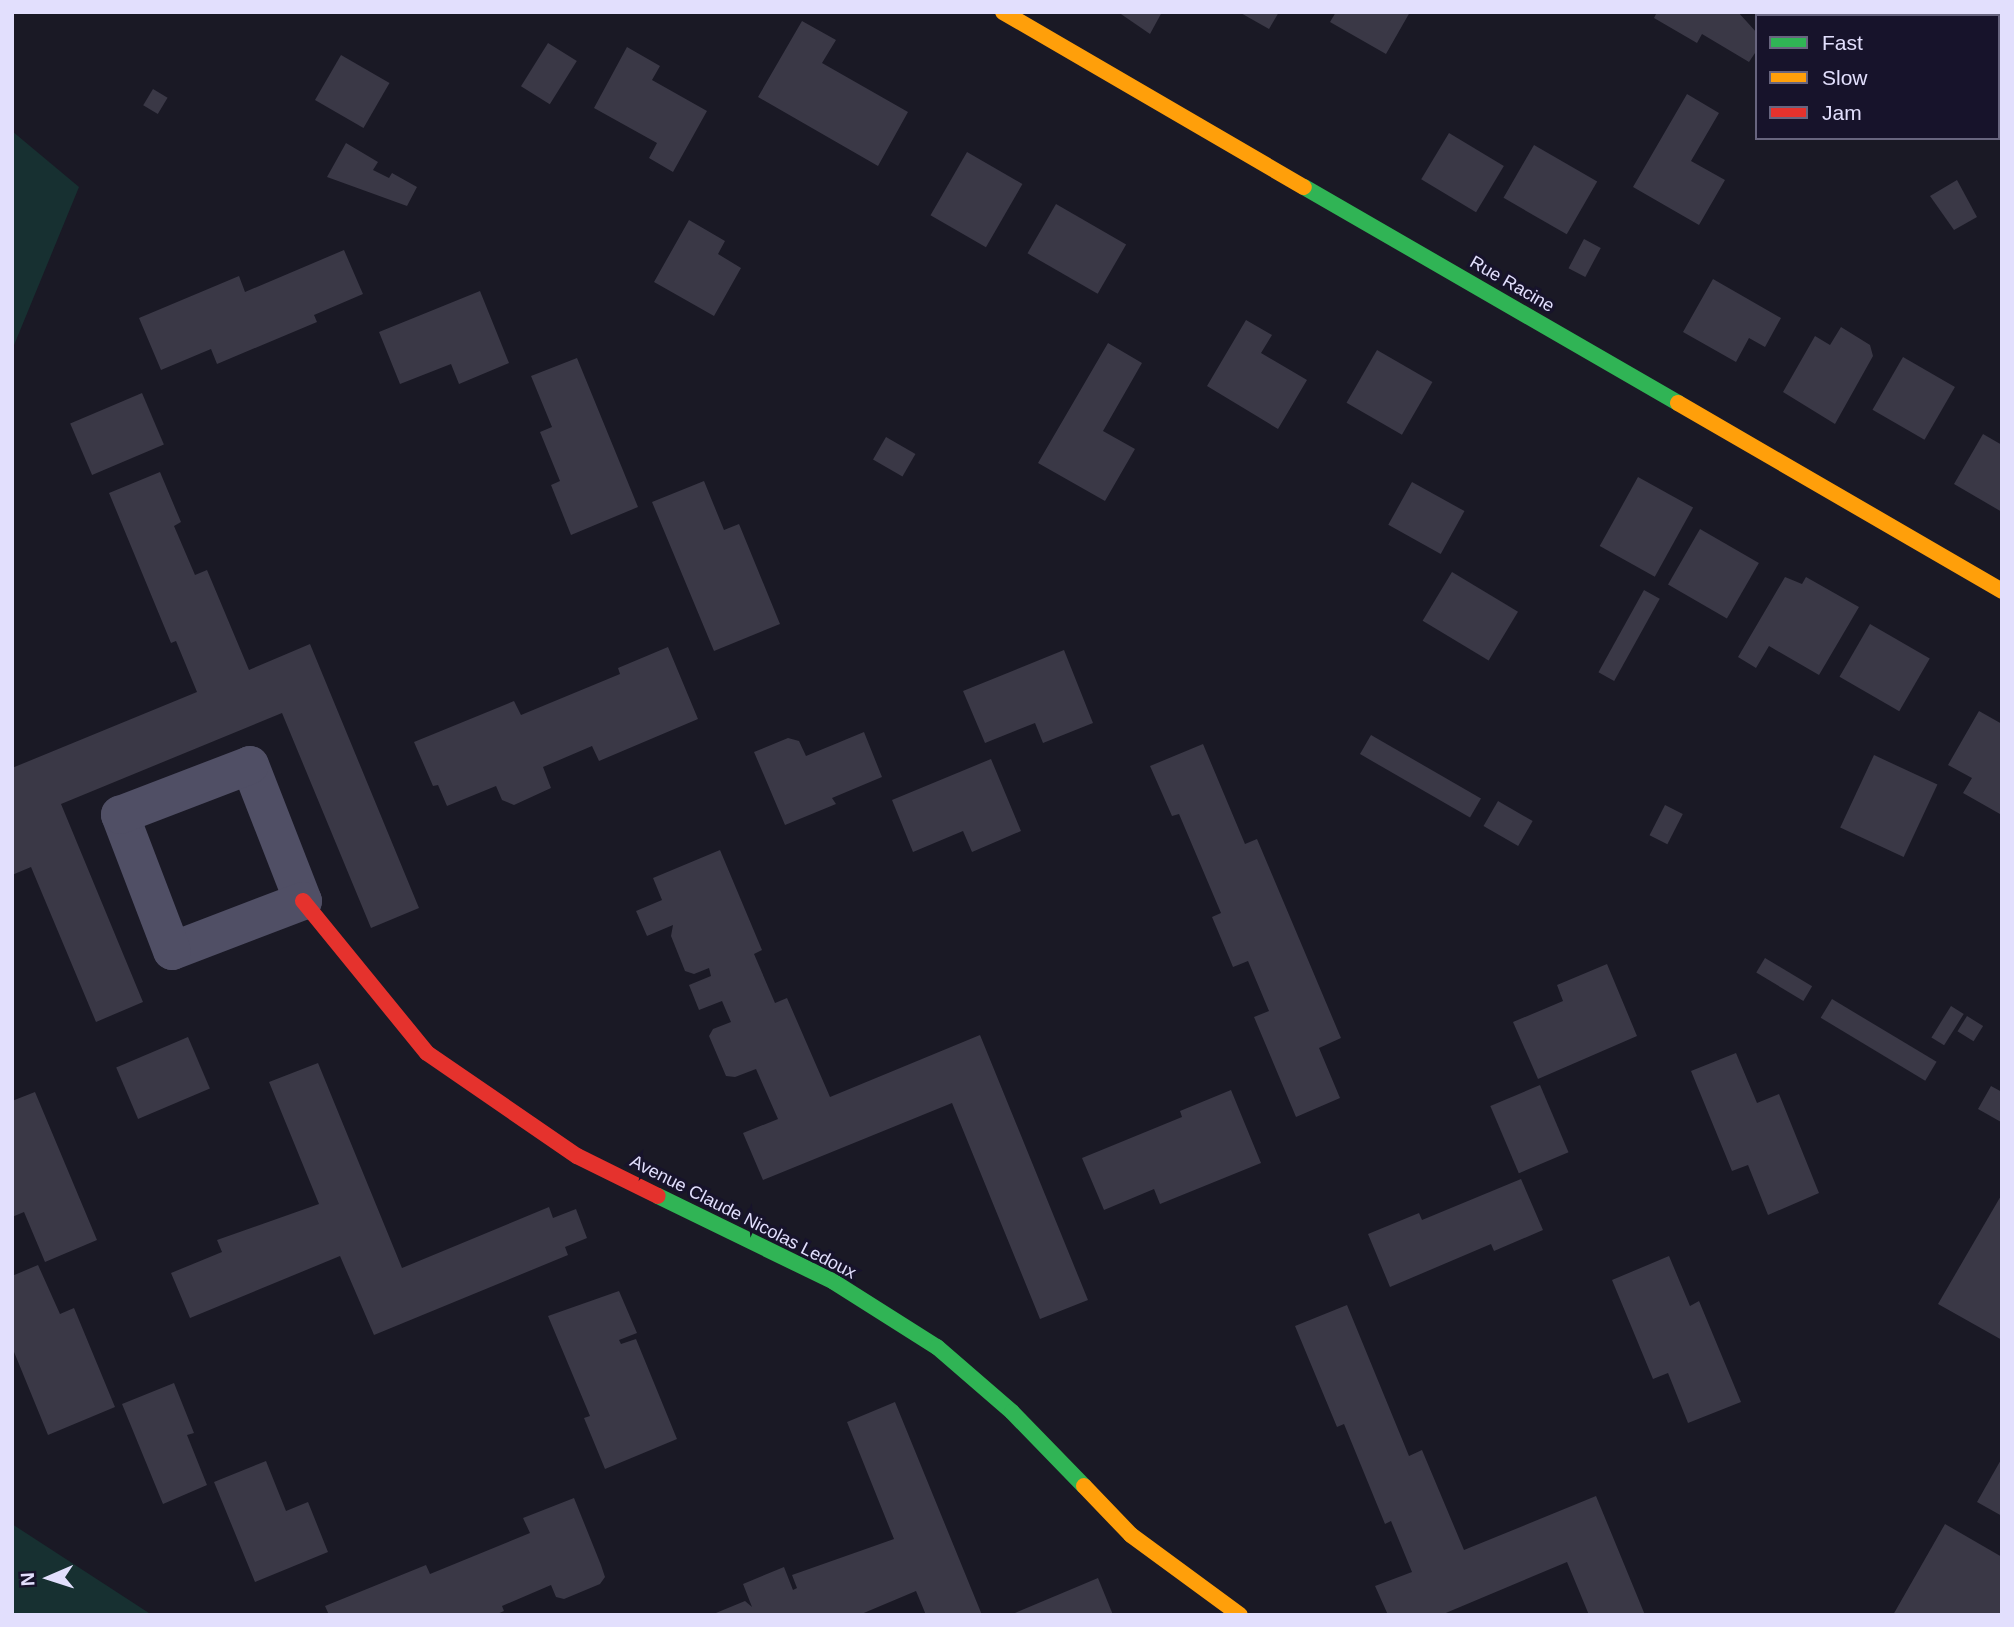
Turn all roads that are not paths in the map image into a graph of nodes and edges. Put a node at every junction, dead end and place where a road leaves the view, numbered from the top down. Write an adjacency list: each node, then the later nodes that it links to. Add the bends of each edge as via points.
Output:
1 (1003, 12): 2 (street, Rue Racine)
2 (2002, 591)
3 (303, 901): 3 (street, via 172,951 120,816 250,765); 4 (street, Avenue Claude Nicolas Ledoux, via 426,1053 577,1156 834,1282 937,1347 1012,1412 1132,1535)
4 (1240, 1615)

